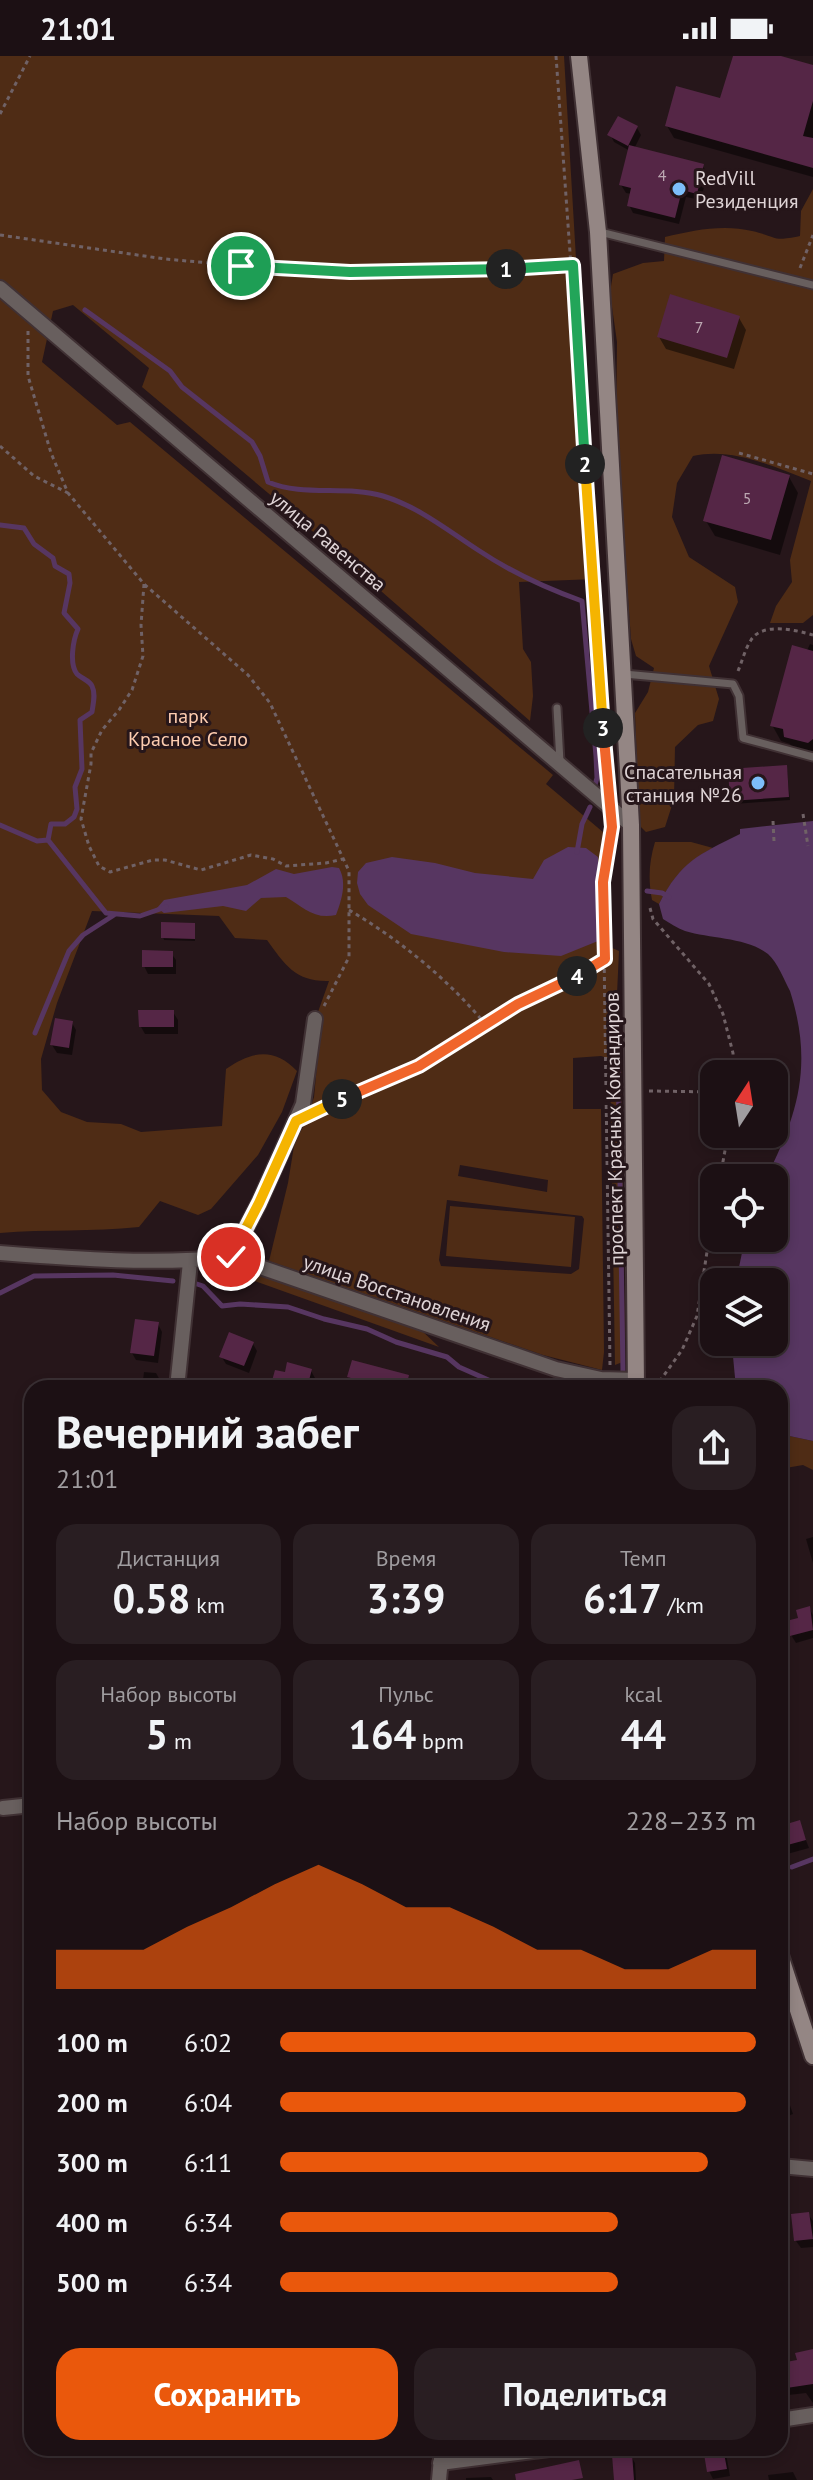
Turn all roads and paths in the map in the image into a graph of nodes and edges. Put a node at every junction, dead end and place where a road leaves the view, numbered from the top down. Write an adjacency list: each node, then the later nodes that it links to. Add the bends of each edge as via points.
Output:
1 (30, 56): 4 (path)
2 (556, 56): 8 (path)
3 (579, 56): 5 (street, проспект Красных Командиров)
4 (0, 114)
5 (598, 232): 9 (lane); 19 (street, проспект Красных Командиров)
6 (0, 235): 8 (path, via 165,259 299,271)
7 (813, 235): 9 (path)
8 (573, 265): 24 (path)
9 (795, 280): 10 (lane)
10 (813, 285)
11 (0, 288): 12 (street, улица Равенства)
12 (31, 314): 16 (path, via 28,376); 23 (street, улица Равенства)
13 (0, 446): 16 (path, via 34,476)
14 (739, 453): 15 (path)
15 (813, 474)
16 (68, 493): 17 (path)
17 (144, 584): 30 (path, via 248,675 270,703); 30 (path, via 143,656 132,690 91,753 81,819 99,866 110,872 165,860 201,870 251,855 286,866)
18 (813, 635): 20 (path, via 764,631 752,638)
19 (622, 674): 20 (lane); 27 (street, проспект Красных Командиров)
20 (733, 684): 22 (lane, via 743,738)
21 (557, 708): 23 (lane)
22 (813, 757)
23 (560, 764): 24 (street, улица Равенства)
24 (610, 807): 27 (street, улица Равенства); 33 (path, via 603,882)
25 (803, 814): 29 (path)
26 (773, 821): 28 (path)
27 (631, 825): 49 (street, проспект Красных Командиров)
28 (774, 841)
29 (808, 846)
30 (343, 859): 31 (path, via 349,871)
31 (349, 910): 34 (path, via 349,957); 35 (path, via 405,947)
32 (653, 919): 36 (path, via 709,984 723,1014)
33 (605, 959): 35 (path); 39 (path)
34 (315, 1019): 41 (street, via 306,1090)
35 (487, 1025): 41 (path, via 419,1066)
36 (733, 1060)
37 (649, 1091): 38 (path)
38 (700, 1092)
39 (607, 1098): 40 (path); 46 (path)
40 (613, 1098)
41 (296, 1121): 44 (street)
42 (707, 1252): 50 (path, via 697,1316)
43 (0, 1253): 45 (street, улица Восстановления)
44 (231, 1257): 45 (street, улица Восстановления); 48 (street, улица Восстановления, via 556,1369)
45 (190, 1262): 47 (street)
46 (610, 1365)
47 (178, 1380)
48 (608, 1380)
49 (636, 1380)
50 (661, 1380)
51 (24, 1806): 52 (street)
52 (3, 1808)
53 (788, 1979): 54 (street)
54 (813, 2056)
55 (788, 2167): 56 (street)
56 (813, 2169)
57 (813, 2415): 58 (street)
58 (788, 2419)
59 (441, 2456): 60 (street)
60 (439, 2480)

